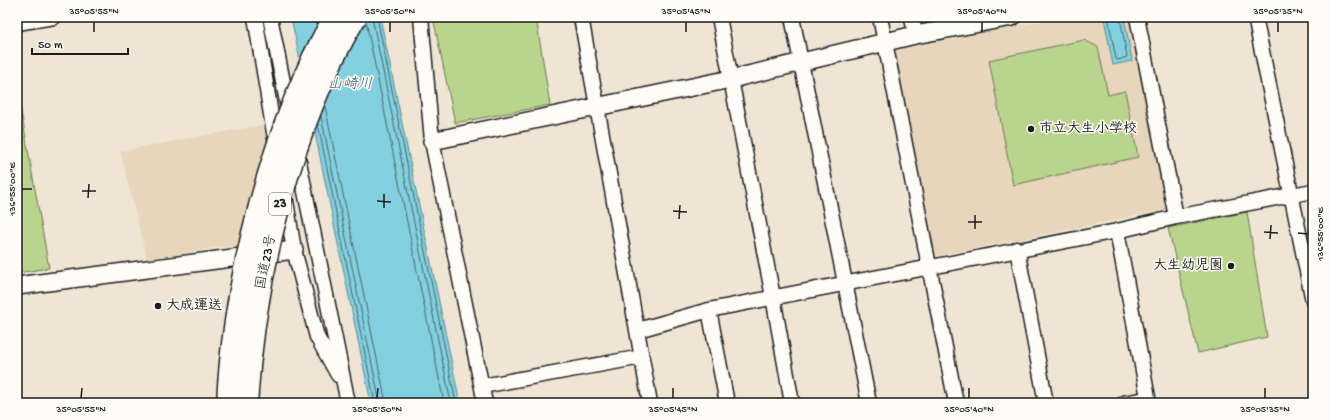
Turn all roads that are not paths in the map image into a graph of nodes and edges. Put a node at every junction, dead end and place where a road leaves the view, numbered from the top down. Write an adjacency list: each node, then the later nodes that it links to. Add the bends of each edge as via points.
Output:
1 (54, 17): 16 (street)
2 (255, 17): 27 (street)
3 (270, 17): 38 (street)
4 (334, 17): 40 (highway, 国道23号 / 23, bridge, via 295,101 270,174 253,236 237,317)
5 (355, 17): 41 (highway, 国道23号 / 23, bridge, via 341,40 307,118 288,171 258,307)
6 (421, 17): 22 (street)
7 (581, 17): 21 (street)
8 (719, 17): 20 (street)
9 (792, 17): 19 (street)
10 (880, 17): 18 (street)
11 (912, 17): 17 (street)
12 (1012, 17): 15 (street)
13 (1137, 17): 25 (street)
14 (1255, 17): 24 (street)
15 (974, 21): 17 (street)
16 (17, 23)
17 (915, 36): 18 (street)
18 (885, 42): 19 (street); 29 (street)
19 (802, 63): 20 (street); 30 (street)
20 (731, 79): 21 (street); 32 (street)
21 (596, 106): 22 (street); 35 (street)
22 (432, 141): 37 (street)
23 (1313, 191): 24 (street)
24 (1291, 195): 25 (street); 33 (street)
25 (1176, 217): 26 (street)
26 (1117, 231): 28 (street); 39 (street)
27 (294, 250): 31 (street); 38 (street, via 317,337)
28 (1017, 250): 29 (street); 49 (street)
29 (929, 267): 30 (street); 48 (street)
30 (846, 283): 32 (street); 47 (street)
31 (17, 286)
32 (773, 297): 34 (street); 46 (street)
33 (1313, 301)
34 (709, 310): 35 (street); 45 (street)
35 (638, 330): 36 (street)
36 (642, 357): 37 (street); 44 (street)
37 (482, 386): 43 (street)
38 (345, 388): 42 (street)
39 (1149, 401): 50 (street)
40 (228, 403)
41 (246, 403)
42 (348, 403)
43 (485, 403)
44 (650, 403)
45 (727, 403)
46 (792, 403)
47 (868, 403)
48 (956, 403)
49 (1046, 403)
50 (1124, 403)

